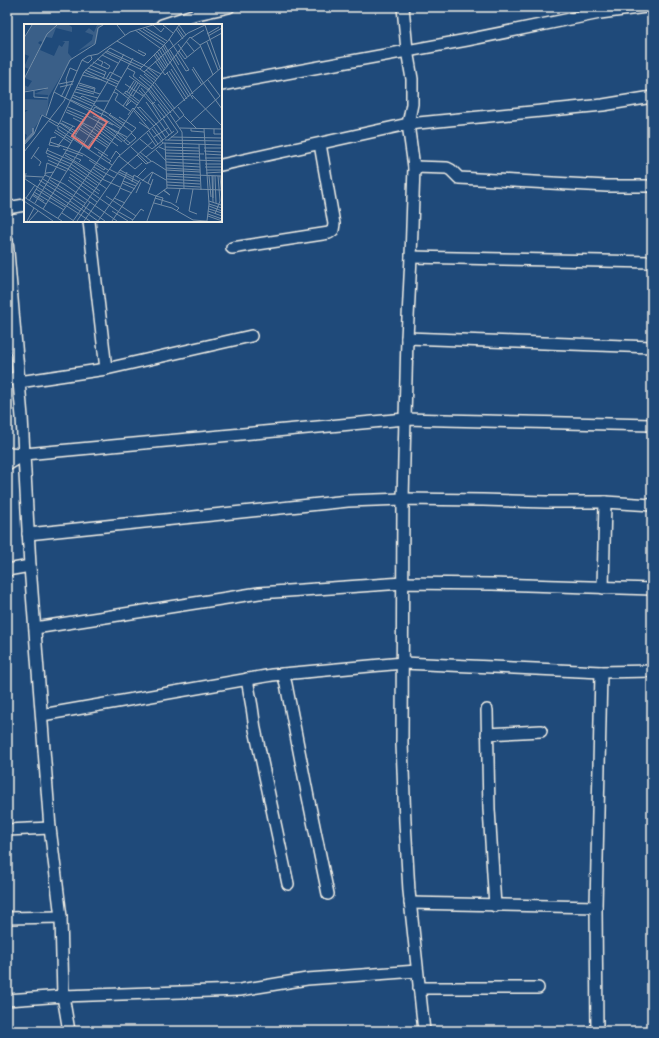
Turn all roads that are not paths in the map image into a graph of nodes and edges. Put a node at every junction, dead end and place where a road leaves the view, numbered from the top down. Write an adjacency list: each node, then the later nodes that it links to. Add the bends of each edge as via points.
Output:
1 (229, 7): 4 (street)
2 (403, 7): 5 (street)
3 (646, 7): 5 (street, via 600,13)
4 (165, 24)
5 (407, 50): 6 (street); 8 (street, via 412,90)
6 (222, 85)
7 (652, 97): 8 (street, via 602,105)
8 (408, 124): 9 (street); 11 (street)
9 (320, 144): 10 (street); 17 (street, via 333,230 329,233)
10 (222, 166)
11 (414, 167): 12 (street, via 447,168 459,178); 18 (street)
12 (652, 186)
13 (24, 205): 14 (street)
14 (7, 208)
15 (89, 222): 24 (street)
16 (7, 240): 20 (street)
17 (232, 248)
18 (412, 257): 19 (street); 22 (street)
19 (652, 262)
20 (9, 286): 26 (street)
21 (251, 336): 24 (street)
22 (407, 338): 23 (street); 27 (street)
23 (652, 347)
24 (106, 369): 26 (street)
25 (7, 380): 26 (street)
26 (19, 380): 30 (street)
27 (406, 419): 28 (street); 30 (street); 32 (street)
28 (652, 425)
29 (7, 453): 30 (street)
30 (25, 454): 31 (street); 35 (street)
31 (7, 465)
32 (403, 500): 33 (street); 35 (street, via 348,501); 38 (street)
33 (605, 502): 34 (street); 39 (street)
34 (652, 505)
35 (28, 534): 36 (street)
36 (30, 566): 37 (street); 41 (street)
37 (7, 570)
38 (403, 583): 39 (street); 41 (street, via 259,593); 42 (street)
39 (603, 588): 40 (street)
40 (652, 589)
41 (35, 628): 48 (street)
42 (403, 663): 43 (street); 45 (street); 55 (street, via 402,759)
43 (601, 672): 44 (street); 57 (street)
44 (652, 672)
45 (283, 674): 46 (street); 54 (street)
46 (247, 679): 48 (street); 53 (street)
47 (487, 710): 50 (street)
48 (42, 715): 51 (street)
49 (541, 731): 50 (street)
50 (487, 734): 56 (street)
51 (50, 828): 52 (street); 58 (street)
52 (7, 830)
53 (288, 884)
54 (328, 894)
55 (410, 903): 56 (street); 60 (street)
56 (495, 906): 57 (street)
57 (596, 907): 67 (street)
58 (61, 917): 59 (street); 63 (street)
59 (7, 918)
60 (418, 971): 61 (street); 63 (street, via 307,979 240,990)
61 (419, 988): 62 (street); 66 (street)
62 (538, 988)
63 (64, 996): 64 (street); 65 (street)
64 (7, 1000)
65 (69, 1031)
66 (424, 1031)
67 (597, 1031)

